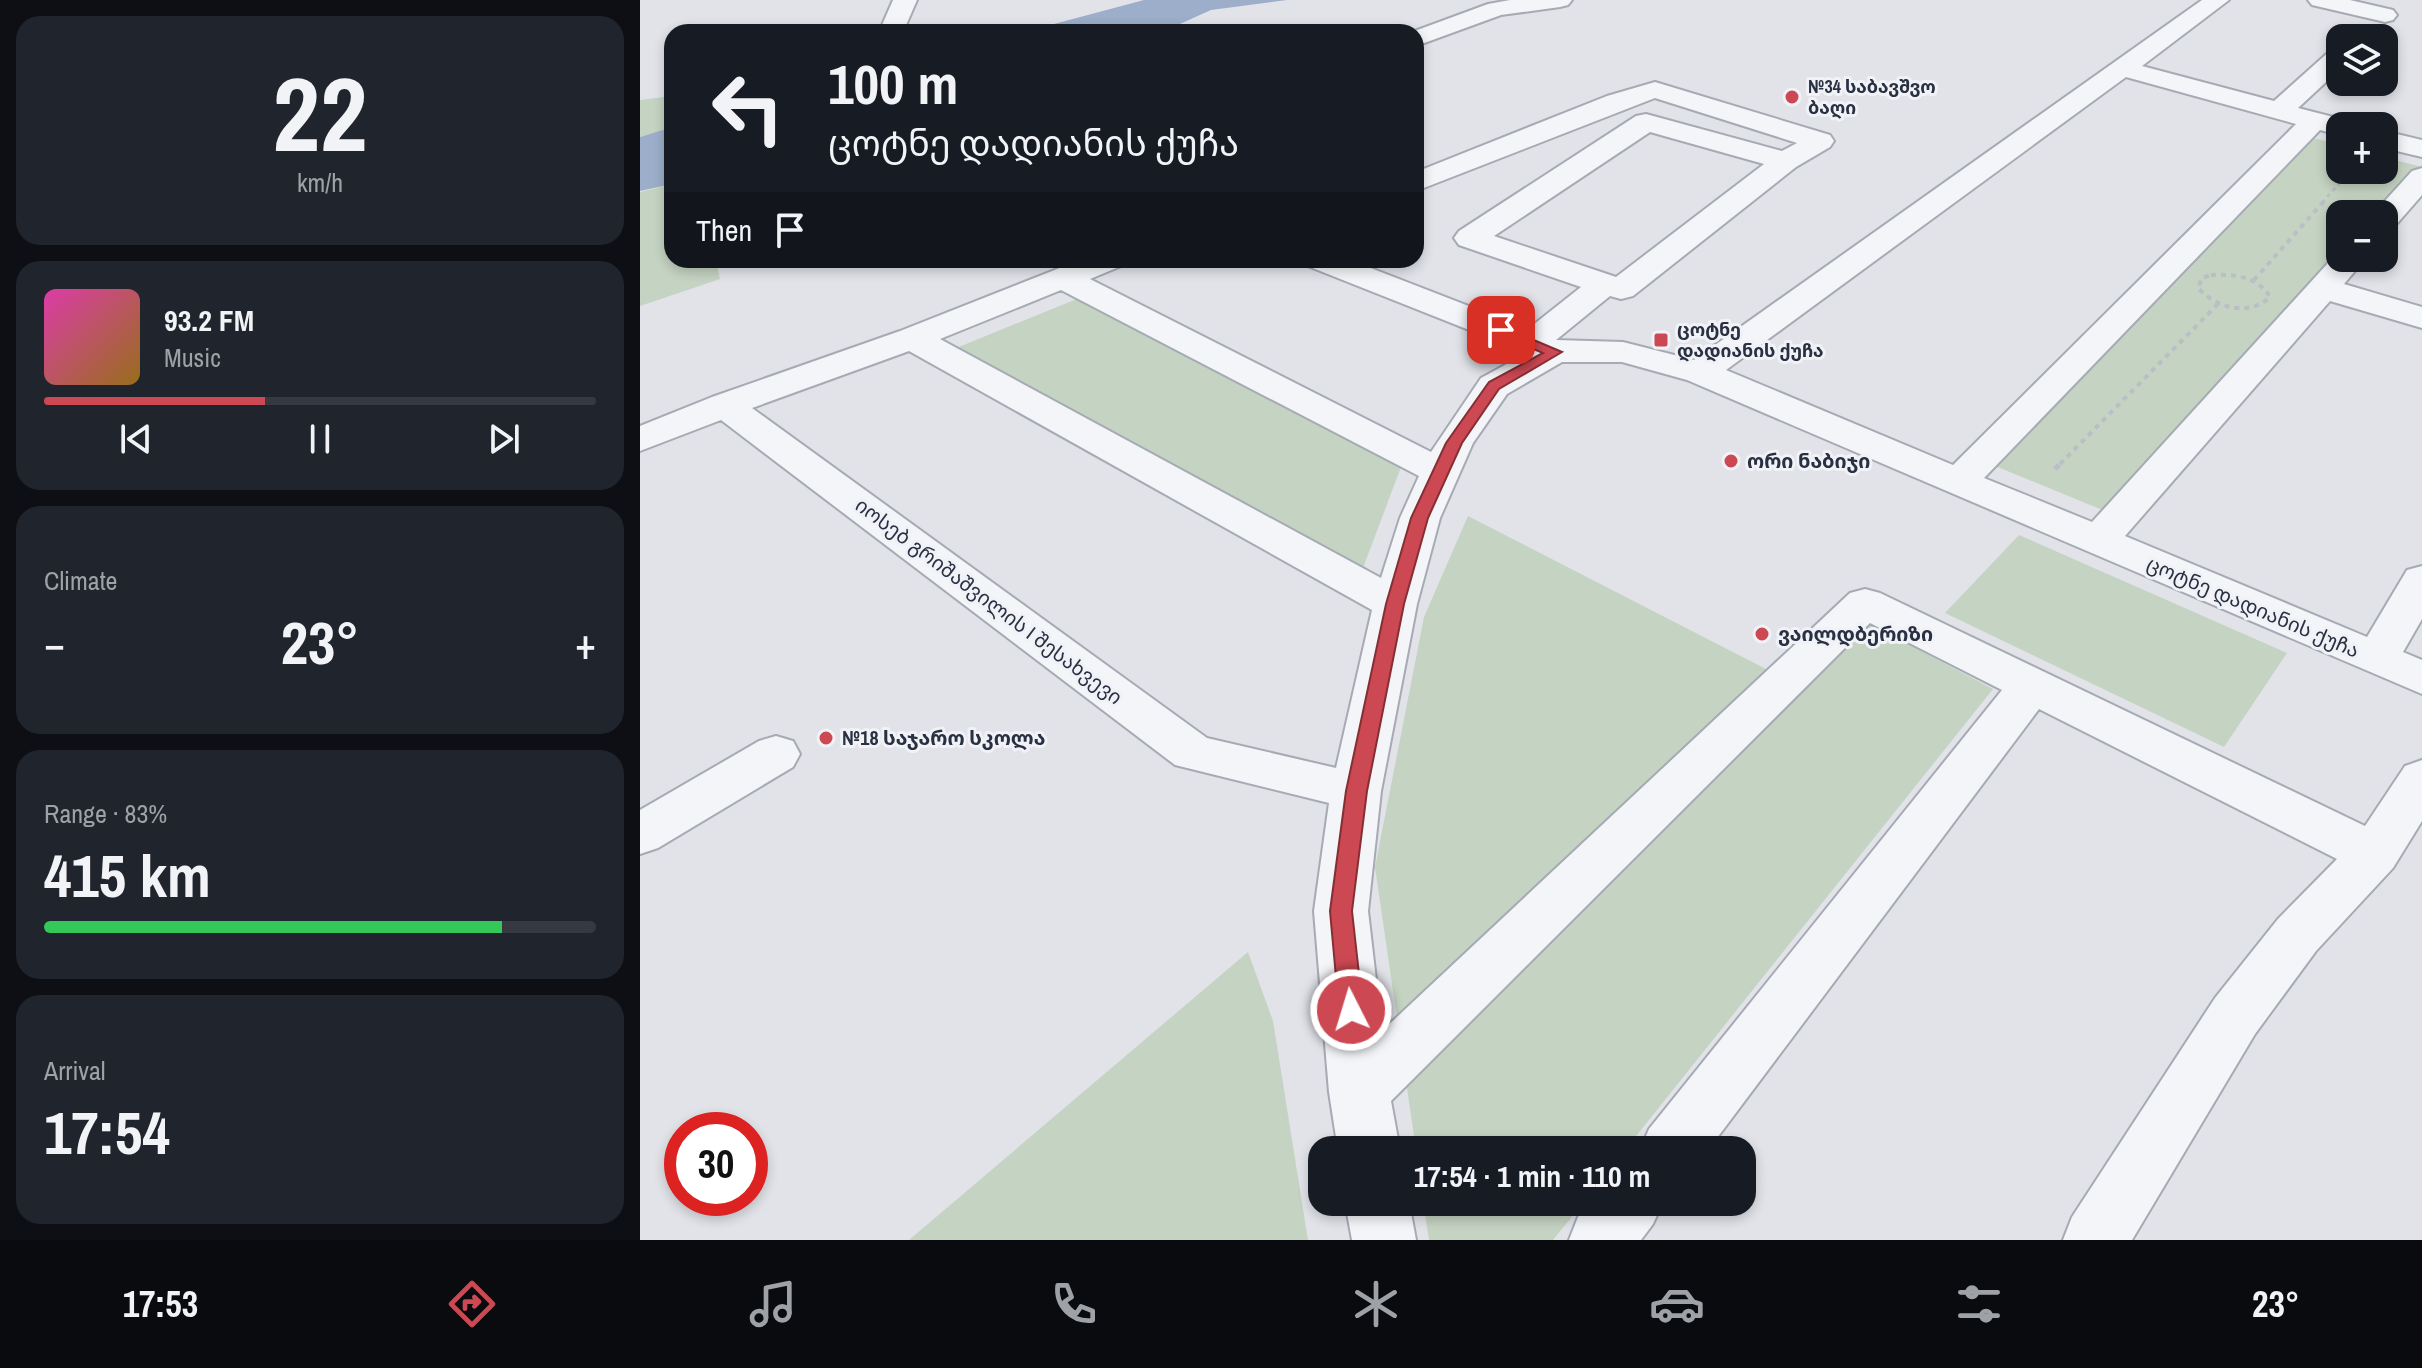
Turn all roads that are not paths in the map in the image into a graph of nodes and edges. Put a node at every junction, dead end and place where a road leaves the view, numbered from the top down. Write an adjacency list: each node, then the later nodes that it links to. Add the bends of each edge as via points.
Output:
1 (905, 0): 6 (street)
2 (1560, 0): 7 (street, via 1496,9)
3 (2217, 0): 8 (street)
4 (2320, 0): 5 (street)
5 (2384, 15)
6 (894, 24)
7 (1424, 36)
8 (2121, 68): 10 (street); 28 (street)
9 (2326, 68): 10 (street)
10 (2279, 111): 11 (street)
11 (2326, 123)
12 (2326, 124): 32 (street)
13 (2398, 143): 14 (street)
14 (2422, 149)
15 (1786, 161): 17 (street, via 1820,141 1655,90); 23 (street, via 1621,289); 23 (street, via 1646,122 1470,238)
16 (2422, 177): 18 (street)
17 (1424, 179)
18 (2398, 204)
19 (1088, 268): 22 (street)
20 (1342, 268): 27 (street, ცოტნე დადიანის ქუჩა)
21 (2337, 272): 24 (street)
22 (1063, 278): 26 (street); 31 (street)
23 (1605, 284): 27 (street)
24 (2323, 288): 25 (street); 33 (street)
25 (2422, 318)
26 (912, 338): 29 (street); 35 (street)
27 (1544, 347): 28 (street, ცოტნე დადიანის ქუჩა, via 1623,352); 31 (street, via 1494,386 1454,443)
28 (1700, 372): 32 (street, ცოტნე დადიანის ქუჩა)
29 (725, 405): 30 (street); 41 (street, იოსებ გრიშაშვილის I შესახვევი, via 1192,752)
30 (640, 440)
31 (1441, 472): 35 (street, via 1420,518)
32 (1958, 482): 33 (street, ცოტნე დადიანის ქუჩა)
33 (2098, 541): 36 (street, ცოტნე დადიანის ქუჩა)
34 (2422, 580): 36 (street)
35 (1395, 604): 41 (street)
36 (2377, 659): 37 (street, ცოტნე დადიანის ქუჩა)
37 (2422, 678)
38 (2031, 686): 43 (street); 44 (street, via 1865,603); 46 (street)
39 (776, 754): 42 (street)
40 (2422, 779): 43 (street)
41 (1356, 791): 44 (street, via 1341,911)
42 (640, 834)
43 (2375, 854): 51 (street, via 2297,935 2235,1016)
44 (1359, 1092): 45 (street)
45 (1367, 1136)
46 (1682, 1136)
47 (1380, 1216): 49 (street)
48 (1620, 1216): 50 (street)
49 (1384, 1240)
50 (1601, 1240)
51 (2095, 1240)

